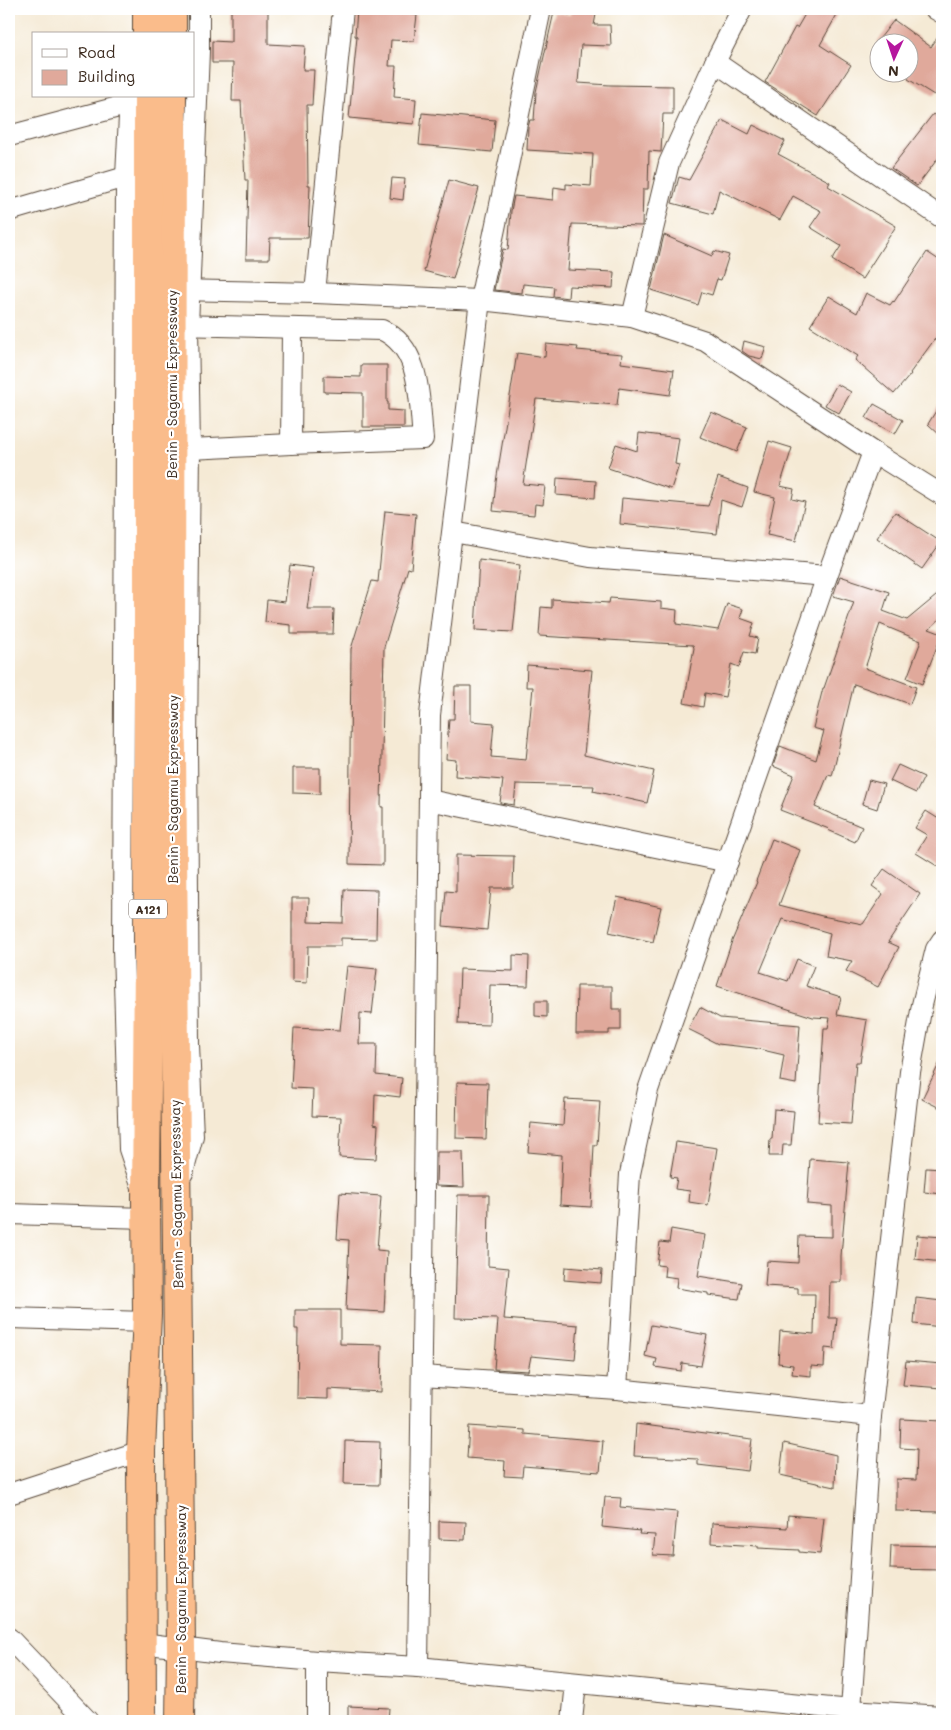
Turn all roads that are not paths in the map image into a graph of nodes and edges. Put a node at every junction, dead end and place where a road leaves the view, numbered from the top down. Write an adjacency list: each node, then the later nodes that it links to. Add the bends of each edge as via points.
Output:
1 (135, 9): 10 (street)
2 (147, 9): 11 (highway)
3 (172, 9): 12 (highway)
4 (199, 9): 19 (street, via 199,51)
5 (343, 9): 20 (street)
6 (541, 9): 21 (street)
7 (742, 9): 13 (street)
8 (935, 9): 9 (street)
9 (942, 14)
10 (133, 32)
11 (147, 32)
12 (172, 32)
13 (715, 62): 18 (street); 22 (street, via 669,163)
14 (145, 98): 15 (street); 16 (highway, A121); 19 (highway, Benin - Sagamu Expressway / A121)
15 (9, 136)
16 (137, 174): 17 (street); 35 (highway, A121, via 148,963)
17 (9, 211)
18 (942, 218)
19 (180, 290): 20 (street); 23 (highway, Benin - Sagamu Expressway / A121)
20 (315, 293): 21 (street)
21 (480, 300): 22 (street); 29 (street)
22 (632, 318): 27 (street, via 705,341)
23 (180, 325): 24 (street); 26 (street); 34 (highway, Benin - Sagamu Expressway / A121, via 171,664)
24 (292, 328): 25 (street); 25 (street, via 382,330 393,335 405,347 416,373 423,439)
25 (291, 444): 26 (street)
26 (190, 450): 34 (street, via 187,743 189,1045 193,1136)
27 (873, 452): 28 (street); 30 (street)
28 (942, 495)
29 (453, 532): 30 (street, via 590,557); 31 (street, via 430,715)
30 (827, 576): 32 (street)
31 (429, 800): 32 (street); 39 (street)
32 (728, 862): 40 (street, via 648,1090 630,1174)
33 (942, 940): 41 (street, via 936,949 922,1005 910,1072)
34 (176, 1201): 46 (highway, Benin - Sagamu Expressway / A121)
35 (146, 1209): 36 (street); 38 (highway, A121)
36 (9, 1214)
37 (9, 1318): 38 (street)
38 (147, 1322): 42 (highway, A121)
39 (422, 1376): 40 (street); 48 (street)
40 (617, 1389): 41 (street)
41 (871, 1416): 50 (street)
42 (141, 1451): 43 (street); 45 (highway, A121)
43 (9, 1494)
44 (9, 1638): 52 (street)
45 (142, 1643): 46 (street); 53 (highway, A121)
46 (181, 1648): 47 (street); 54 (highway, Benin - Sagamu Expressway / A121)
47 (317, 1661): 48 (street); 55 (street)
48 (418, 1667): 49 (street)
49 (576, 1683): 50 (street); 56 (street)
50 (851, 1710): 51 (street)
51 (942, 1716)
52 (88, 1721)
53 (142, 1721)
54 (180, 1721)
55 (317, 1721)
56 (572, 1721)

